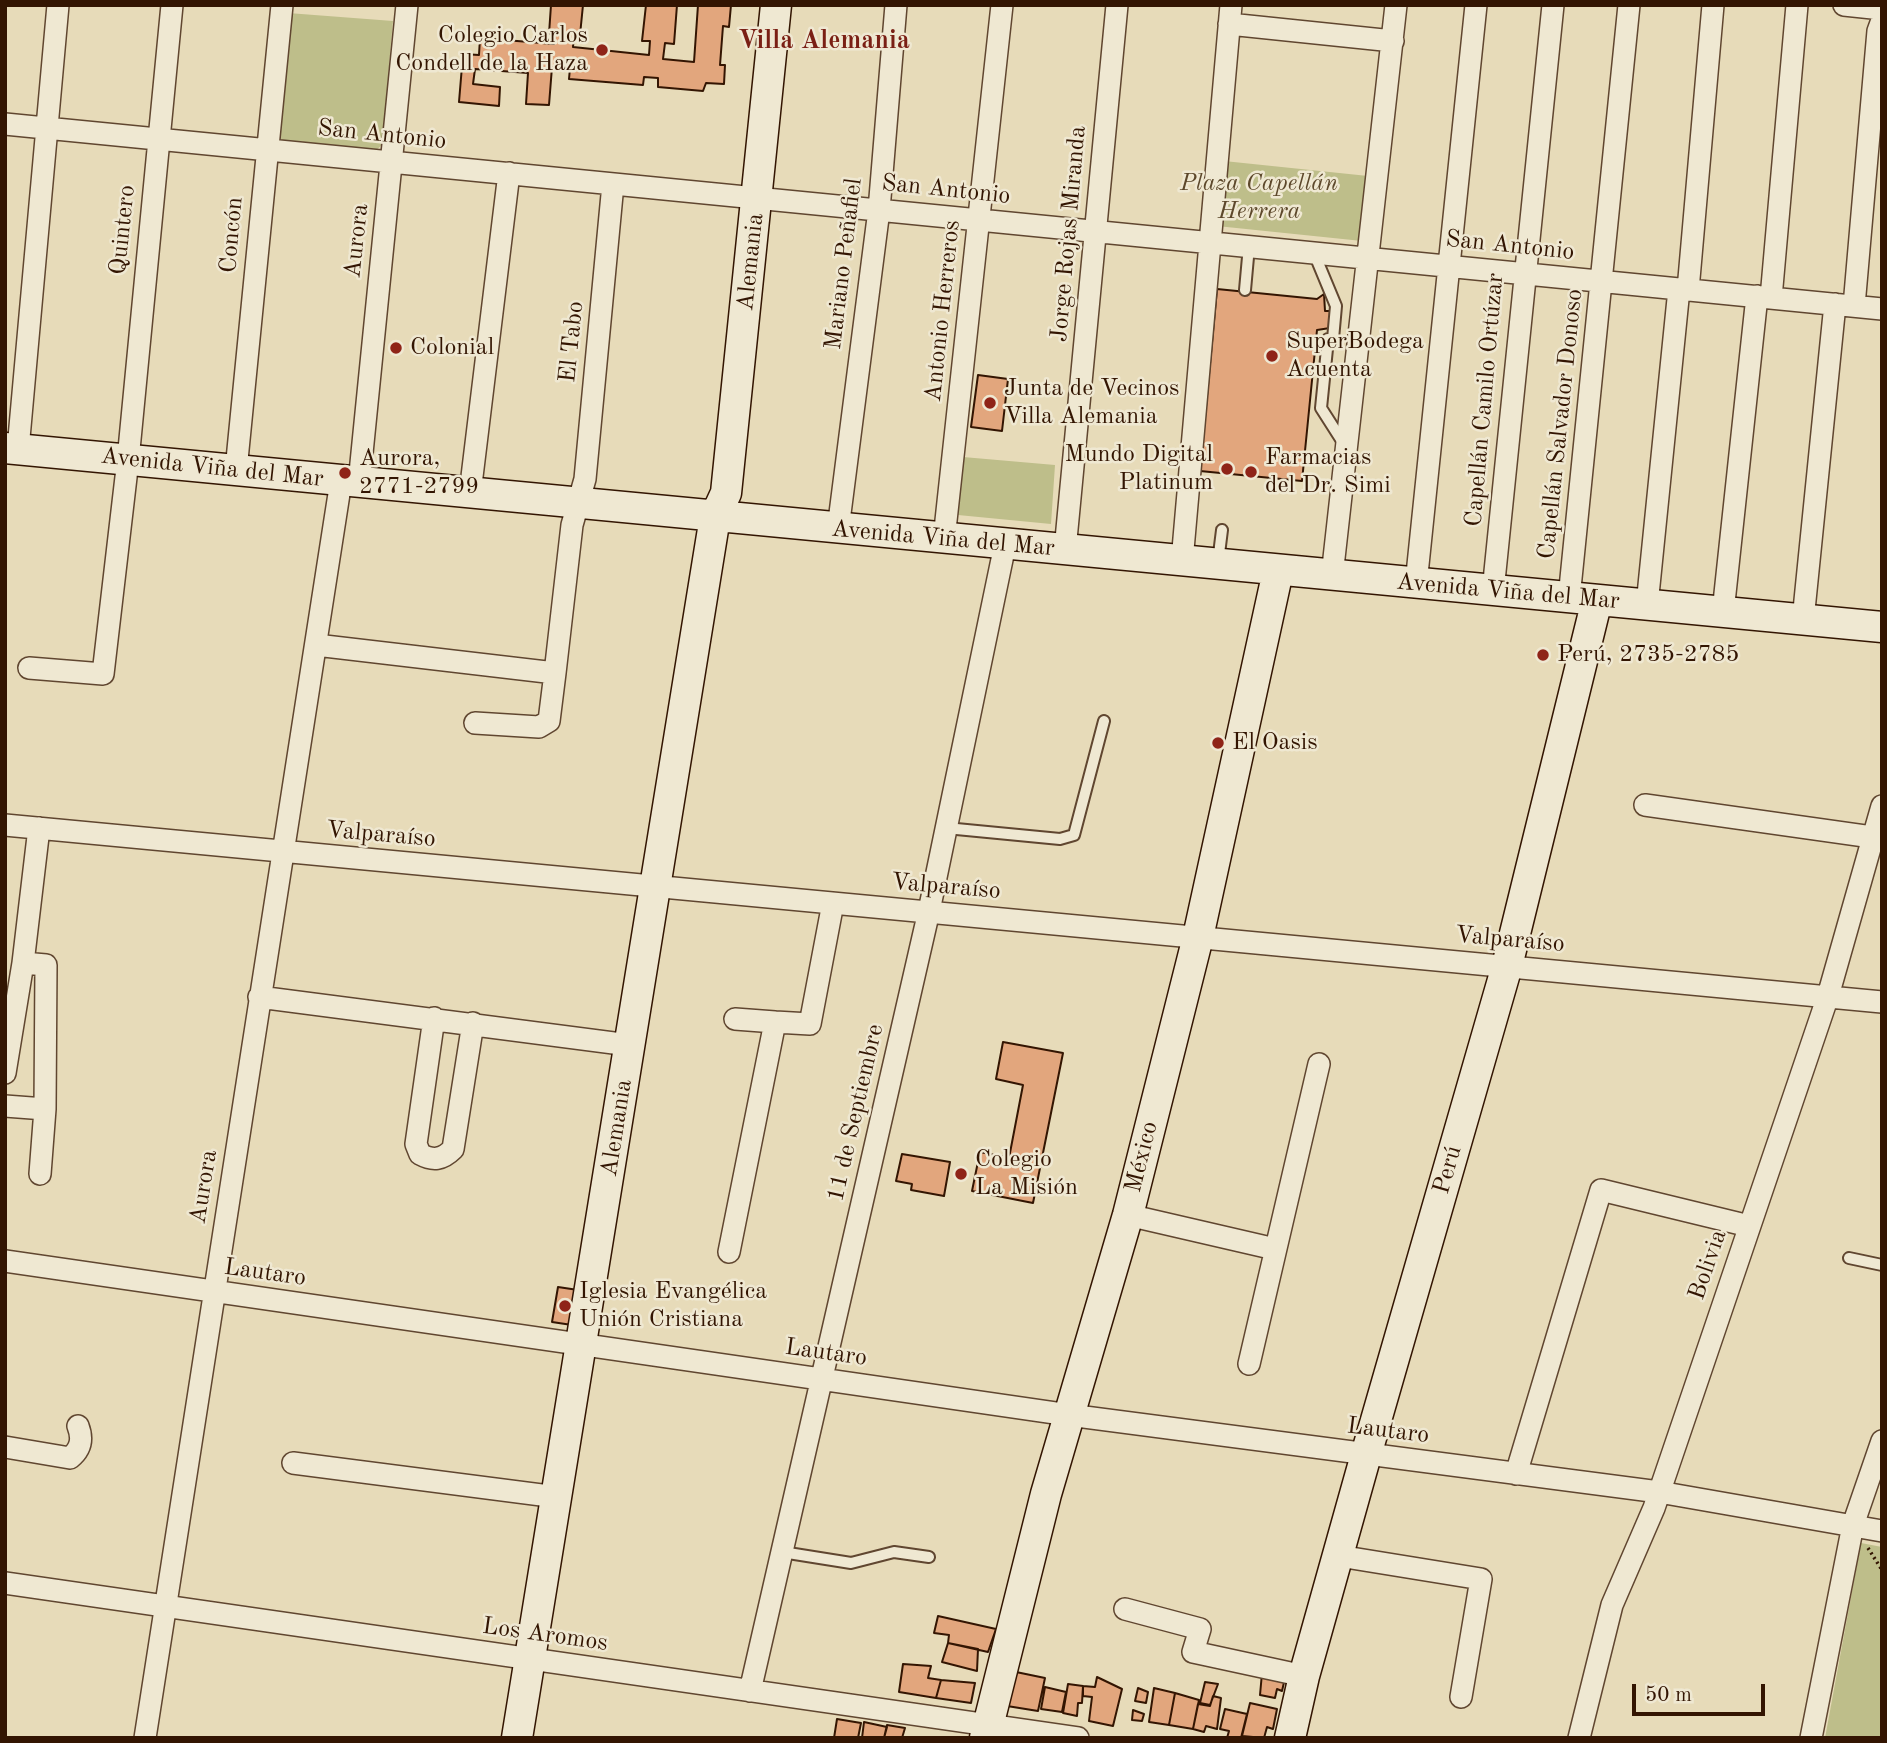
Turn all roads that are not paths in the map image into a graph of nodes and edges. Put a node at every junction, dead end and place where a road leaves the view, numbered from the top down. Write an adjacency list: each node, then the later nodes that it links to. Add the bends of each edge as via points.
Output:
1 (58, 5): 22 (street)
2 (172, 5): 23 (street, Quintero)
3 (282, 5): 24 (street, Concón)
4 (407, 5): 25 (street, Aurora)
5 (756, 5): 28 (main road, Alemania)
6 (776, 5): 28 (main road, Alemania)
7 (896, 5): 29 (street, Mariano Peñafiel)
8 (1002, 5): 30 (street, Antonio Herreros)
9 (1117, 5): 31 (street, Jorge Rojas Miranda)
10 (1396, 5): 20 (street)
11 (1476, 5): 36 (street)
12 (1553, 5): 37 (street, Capellán Camilo Ortúzar)
13 (1629, 5): 38 (street, Capellán Salvador Donoso)
14 (1713, 5): 39 (street)
15 (1797, 5): 41 (street)
16 (1844, 5): 17 (street)
17 (1882, 9)
18 (1230, 14): 20 (street); 32 (street)
19 (1882, 20): 42 (street)
20 (1393, 41): 35 (street)
21 (5, 124): 22 (street, San Antonio)
22 (46, 128): 23 (street, San Antonio); 44 (street)
23 (159, 139): 24 (street, San Antonio); 46 (street, Quintero)
24 (266, 150): 25 (street, San Antonio); 47 (street, Concón)
25 (391, 162): 26 (street, San Antonio); 48 (street, Aurora)
26 (509, 173): 27 (street, San Antonio); 49 (street)
27 (613, 184): 28 (street, San Antonio); 50 (street, El Tabo, via 585,479)
28 (748, 197): 29 (street, San Antonio); 51 (main road, Alemania, via 727,482)
29 (879, 210): 30 (street, San Antonio); 52 (street, Mariano Peñafiel)
30 (979, 220): 31 (street, San Antonio); 54 (street, Antonio Herreros)
31 (1096, 231): 32 (street, San Antonio); 56 (street, Jorge Rojas Miranda)
32 (1209, 243): 33 (street, San Antonio); 57 (street)
33 (1249, 246): 34 (street, San Antonio); 40 (lane)
34 (1314, 253): 35 (street, San Antonio); 45 (lane, via 1336,306 1321,408)
35 (1369, 258): 36 (street, San Antonio); 45 (street)
36 (1448, 266): 37 (street, San Antonio); 61 (street)
37 (1523, 273): 38 (street, San Antonio); 62 (street, Capellán Camilo Ortúzar)
38 (1603, 281): 39 (street, San Antonio); 63 (street, Capellán Salvador Donoso)
39 (1684, 289): 41 (street, San Antonio); 64 (street)
40 (1245, 290)
41 (1764, 297): 42 (street, San Antonio); 65 (street)
42 (1844, 305): 43 (street, San Antonio); 66 (street)
43 (1882, 309)
44 (12, 449): 46 (main road, Avenida Viña del Mar)
45 (1347, 449): 60 (street)
46 (128, 460): 47 (main road, Avenida Viña del Mar); 69 (street, Quintero, via 103,674)
47 (236, 470): 48 (main road, Avenida Viña del Mar)
48 (350, 482): 49 (main road, Avenida Viña del Mar); 68 (street, Aurora)
49 (470, 494): 50 (main road, Avenida Viña del Mar)
50 (578, 504): 51 (main road, Avenida Viña del Mar); 70 (street)
51 (716, 517): 52 (main road, Avenida Viña del Mar); 80 (main road, Alemania)
52 (838, 529): 54 (main road, Avenida Viña del Mar)
53 (1222, 530): 58 (lane)
54 (944, 539): 55 (main road, Avenida Viña del Mar)
55 (1005, 545): 56 (main road, Avenida Viña del Mar); 77 (street, 11 de Septiembre)
56 (1065, 550): 57 (main road, Avenida Viña del Mar)
57 (1182, 561): 58 (main road, Avenida Viña del Mar)
58 (1218, 565): 59 (main road, Avenida Viña del Mar)
59 (1278, 570): 60 (main road, Avenida Viña del Mar); 83 (main road, México)
60 (1332, 576): 61 (main road, Avenida Viña del Mar)
61 (1416, 583): 62 (main road, Avenida Viña del Mar)
62 (1493, 591): 63 (main road, Avenida Viña del Mar)
63 (1583, 599): 64 (main road, Avenida Viña del Mar); 85 (main road, Perú)
64 (1647, 605): 65 (main road, Avenida Viña del Mar)
65 (1723, 612): 66 (main road, Avenida Viña del Mar)
66 (1804, 620): 67 (main road, Avenida Viña del Mar)
67 (1882, 627)
68 (316, 645): 70 (street); 79 (street, Aurora)
69 (29, 668)
70 (555, 673): 72 (street, via 545,724)
71 (1104, 721): 77 (lane, via 1074,835 1060,839)
72 (475, 723)
73 (1645, 805): 78 (street)
74 (1882, 806): 78 (street, Bolivia)
75 (5, 825): 76 (street, Valparaíso)
76 (39, 828): 79 (street, Valparaíso); 84 (street)
77 (946, 828): 82 (street, 11 de Septiembre)
78 (1872, 837): 86 (street, Bolivia)
79 (281, 853): 80 (street, Valparaíso); 87 (street, Aurora)
80 (655, 886): 81 (street, Valparaíso); 93 (main road, Alemania)
81 (833, 903): 82 (street, Valparaíso); 92 (street, via 810,1024)
82 (929, 911): 83 (street, Valparaíso); 109 (street, 11 de Septiembre)
83 (1198, 937): 85 (street, Valparaíso); 99 (main road, México)
84 (23, 962): 95 (street); 97 (street, via 46,965)
85 (1507, 966): 86 (street, Valparaíso); 114 (main road, Perú)
86 (1828, 996): 88 (street, Valparaíso); 100 (street, Bolivia)
87 (259, 997): 89 (street); 106 (street, Aurora)
88 (1882, 1002)
89 (434, 1018): 91 (street); 91 (street, via 416,1144 420,1154 431,1160 446,1157 453,1149)
90 (735, 1019): 92 (street)
91 (473, 1023): 93 (street)
92 (775, 1023): 102 (street)
93 (629, 1045): 107 (main road, Alemania)
94 (1319, 1063): 101 (street)
95 (5, 1073)
96 (5, 1106): 97 (street)
97 (45, 1109): 98 (street)
98 (40, 1174)
99 (1128, 1215): 101 (street); 110 (main road, México)
100 (1749, 1226): 116 (street, via 1601,1189); 117 (street, Bolivia)
101 (1275, 1249): 108 (street)
102 (729, 1252)
103 (1849, 1258): 105 (lane)
104 (5, 1261): 106 (street, Lautaro)
105 (1882, 1265)
106 (214, 1292): 107 (street, Lautaro); 125 (street, Aurora)
107 (583, 1346): 109 (street, Lautaro); 118 (main road, Alemania)
108 (1249, 1364)
109 (823, 1379): 110 (street, Lautaro); 121 (street, 11 de Septiembre)
110 (1069, 1415): 114 (street, Lautaro); 131 (main road, México, via 1023,1578)
111 (78, 1426): 113 (street, via 80,1446 70,1458)
112 (1882, 1441): 119 (street)
113 (5, 1447)
114 (1366, 1455): 116 (street, Lautaro); 122 (main road, Perú)
115 (293, 1464): 118 (street)
116 (1516, 1474): 117 (street, Lautaro)
117 (1659, 1492): 119 (street, Lautaro); 136 (street, Bolivia, via 1612,1605)
118 (557, 1497): 127 (main road, Alemania)
119 (1853, 1525): 120 (street, Lautaro); 137 (street)
120 (1882, 1531)
121 (782, 1552): 123 (lane, via 851,1563 894,1552); 129 (street, 11 de Septiembre)
122 (1339, 1556): 128 (main road, Perú); 130 (street, via 1481,1579)
123 (929, 1557)
124 (5, 1583): 125 (street, Los Aromos)
125 (166, 1607): 127 (street, Los Aromos); 132 (street, Aurora)
126 (1125, 1609): 128 (street, via 1200,1629 1193,1651)
127 (531, 1660): 129 (street, Los Aromos); 133 (main road, Alemania)
128 (1304, 1676): 135 (main road, Perú)
129 (750, 1691): 131 (street, Los Aromos)
130 (1461, 1697)
131 (987, 1731): 134 (street, Los Aromos)
132 (145, 1738)
133 (517, 1738)
134 (1078, 1738)
135 (1290, 1738)
136 (1579, 1738)
137 (1811, 1738)

